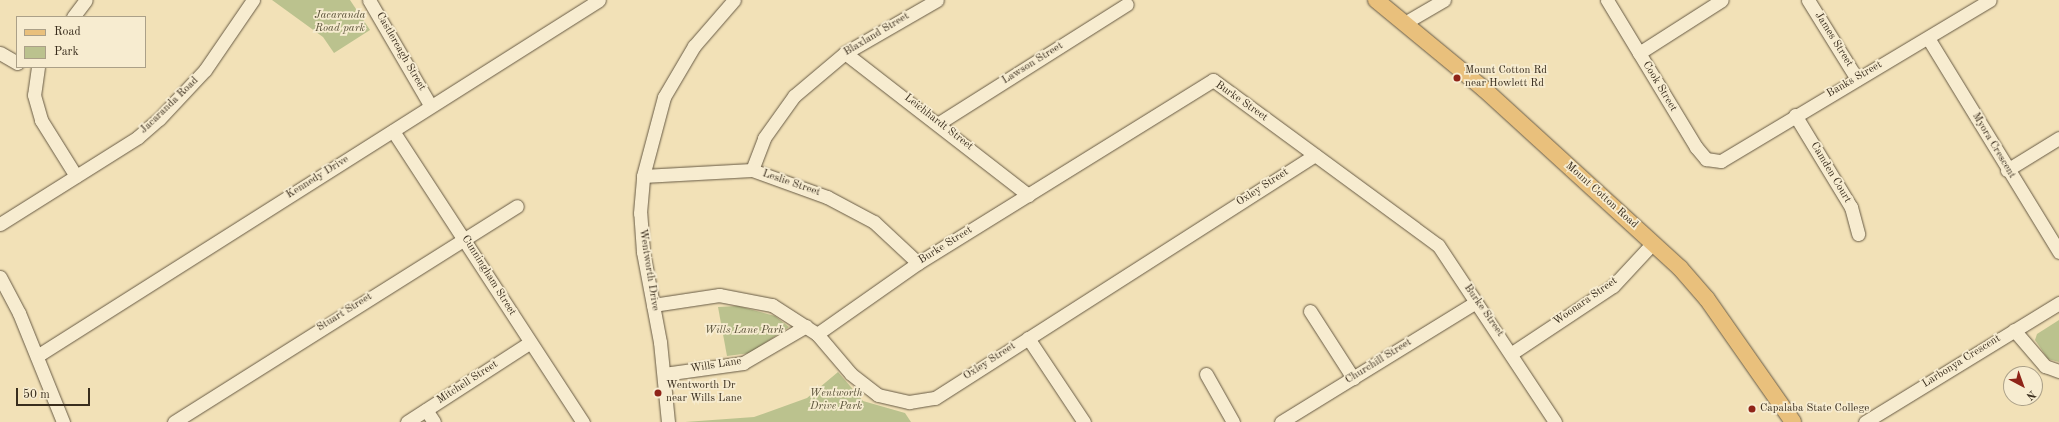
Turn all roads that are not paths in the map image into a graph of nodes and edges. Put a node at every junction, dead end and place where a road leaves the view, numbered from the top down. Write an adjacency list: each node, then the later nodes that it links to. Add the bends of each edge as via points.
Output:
1 (86, 0): 14 (street)
2 (253, 0): 32 (street, Jacaranda Road, via 230,37 182,97 138,137)
3 (371, 0): 23 (street, Castlereagh Street)
4 (599, 0): 23 (street, Kennedy Drive)
5 (734, 0): 33 (street, Wentworth Drive, via 694,46 664,98)
6 (937, 0): 18 (street, Blaxland Street)
7 (1376, 0): 15 (main road, Mount Cotton Road)
8 (1444, 0): 15 (street)
9 (1607, 0): 19 (street, Cook Street)
10 (1722, 0): 19 (street)
11 (1808, 0): 22 (street, James Street)
12 (1990, 0): 16 (street, Banks Street)
13 (1127, 4): 25 (street, Lawson Street)
14 (74, 16)
15 (1406, 22): 39 (main road, Mount Cotton Road)
16 (1928, 38): 22 (street, Banks Street); 31 (street, Myora Crescent)
17 (0, 53): 20 (street)
18 (845, 53): 25 (street, Leichhardt Street); 30 (street, Blaxland Street, via 794,96 764,138)
19 (1638, 53): 29 (street, Cook Street, via 1696,147 1706,159)
20 (16, 62)
21 (35, 68): 32 (street, via 34,95 41,120)
22 (1857, 79): 24 (street, Banks Street)
23 (430, 105): 26 (street, Kennedy Drive)
24 (1795, 115): 29 (street, Banks Street); 37 (street, Camden Court, via 1851,206)
25 (939, 123): 34 (street, Leichhardt Street)
26 (393, 131): 38 (street, Cunningham Street); 53 (street, Kennedy Drive)
27 (2059, 138): 31 (street)
28 (1315, 155): 34 (street, Burke Street, via 1213,80); 43 (street, Burke Street, via 1438,245); 50 (street, Oxley Street)
29 (1721, 161)
30 (752, 170): 33 (street, Leslie Street); 41 (street, Leslie Street, via 827,196 874,222)
31 (2007, 170): 40 (street, Myora Crescent)
32 (76, 176): 36 (street, Jacaranda Road)
33 (643, 176): 45 (street, Wentworth Drive, via 641,235)
34 (1028, 195): 41 (street, Burke Street)
35 (517, 206): 38 (street, Stuart Street)
36 (0, 224)
37 (1858, 234)
38 (464, 238): 51 (street, Cunningham Street); 60 (street, Stuart Street)
39 (1653, 243): 52 (street, Woonara Street, via 1613,286); 69 (main road, Mount Cotton Road, via 1707,299)
40 (2059, 252)
41 (918, 263): 49 (street, Burke Street)
42 (0, 277): 53 (street)
43 (1476, 302): 52 (street, Burke Street); 57 (street, Churchill Street)
44 (2059, 303): 48 (street, Larbonya Crescent)
45 (653, 305): 47 (street, Oxley Street, via 708,295 732,297 772,306); 55 (street, Wentworth Drive)
46 (1310, 311): 57 (street)
47 (806, 326): 49 (street, Oxley Street); 55 (street, Wills Lane, via 744,363)
48 (2014, 330): 54 (street, via 2045,366); 70 (street, Larbonya Crescent)
49 (817, 334): 50 (street, Oxley Street, via 851,374 878,395 909,402 936,398)
50 (1028, 338): 65 (street)
51 (529, 343): 58 (street, Mitchell Street); 63 (street, Cunningham Street)
52 (1512, 353): 68 (street, Burke Street)
53 (37, 356): 59 (street)
54 (2059, 371)
55 (664, 374): 64 (street, Wentworth Drive)
56 (1206, 374): 66 (street)
57 (1353, 378): 67 (street, Churchill Street)
58 (426, 410): 61 (street, Mitchell Street); 62 (street)
59 (63, 422)
60 (174, 422)
61 (406, 422)
62 (434, 422)
63 (583, 422)
64 (668, 422)
65 (1084, 422)
66 (1233, 422)
67 (1281, 422)
68 (1555, 422)
69 (1793, 422)
70 (1865, 422)

